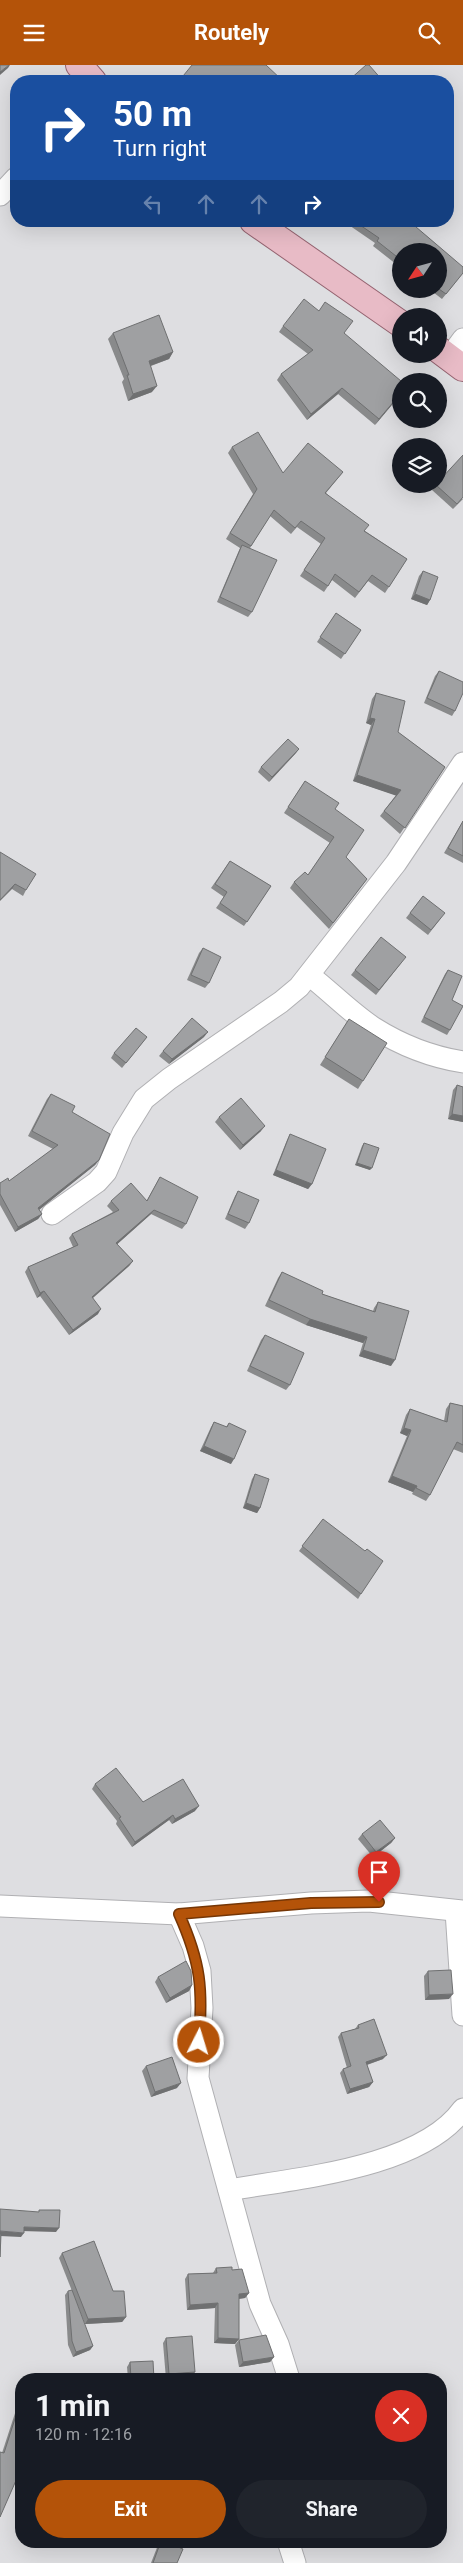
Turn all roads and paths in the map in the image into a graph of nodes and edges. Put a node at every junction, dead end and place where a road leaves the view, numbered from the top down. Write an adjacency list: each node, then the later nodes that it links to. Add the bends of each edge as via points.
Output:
1 (79, 65): 2 (main road)
2 (88, 75)
3 (10, 184): 4 (street)
4 (0, 195)
5 (262, 227): 6 (main road)
6 (392, 318)
7 (463, 763): 8 (street, via 396,863)
8 (309, 975): 9 (street, via 374,1028 413,1048); 10 (street, via 281,1002 144,1099 123,1133 106,1172)
9 (463, 1062)
10 (52, 1214)
11 (0, 1906): 13 (street)
12 (460, 1911): 13 (street, via 369,1901); 14 (street)
13 (179, 1914): 16 (street, via 200,1971 202,2008 198,2078)
14 (463, 2015)
15 (463, 2109): 16 (street, via 440,2133 388,2158 335,2172)
16 (229, 2190): 17 (street, via 260,2303)
17 (286, 2373)
18 (290, 2548): 19 (street)
19 (295, 2563)

